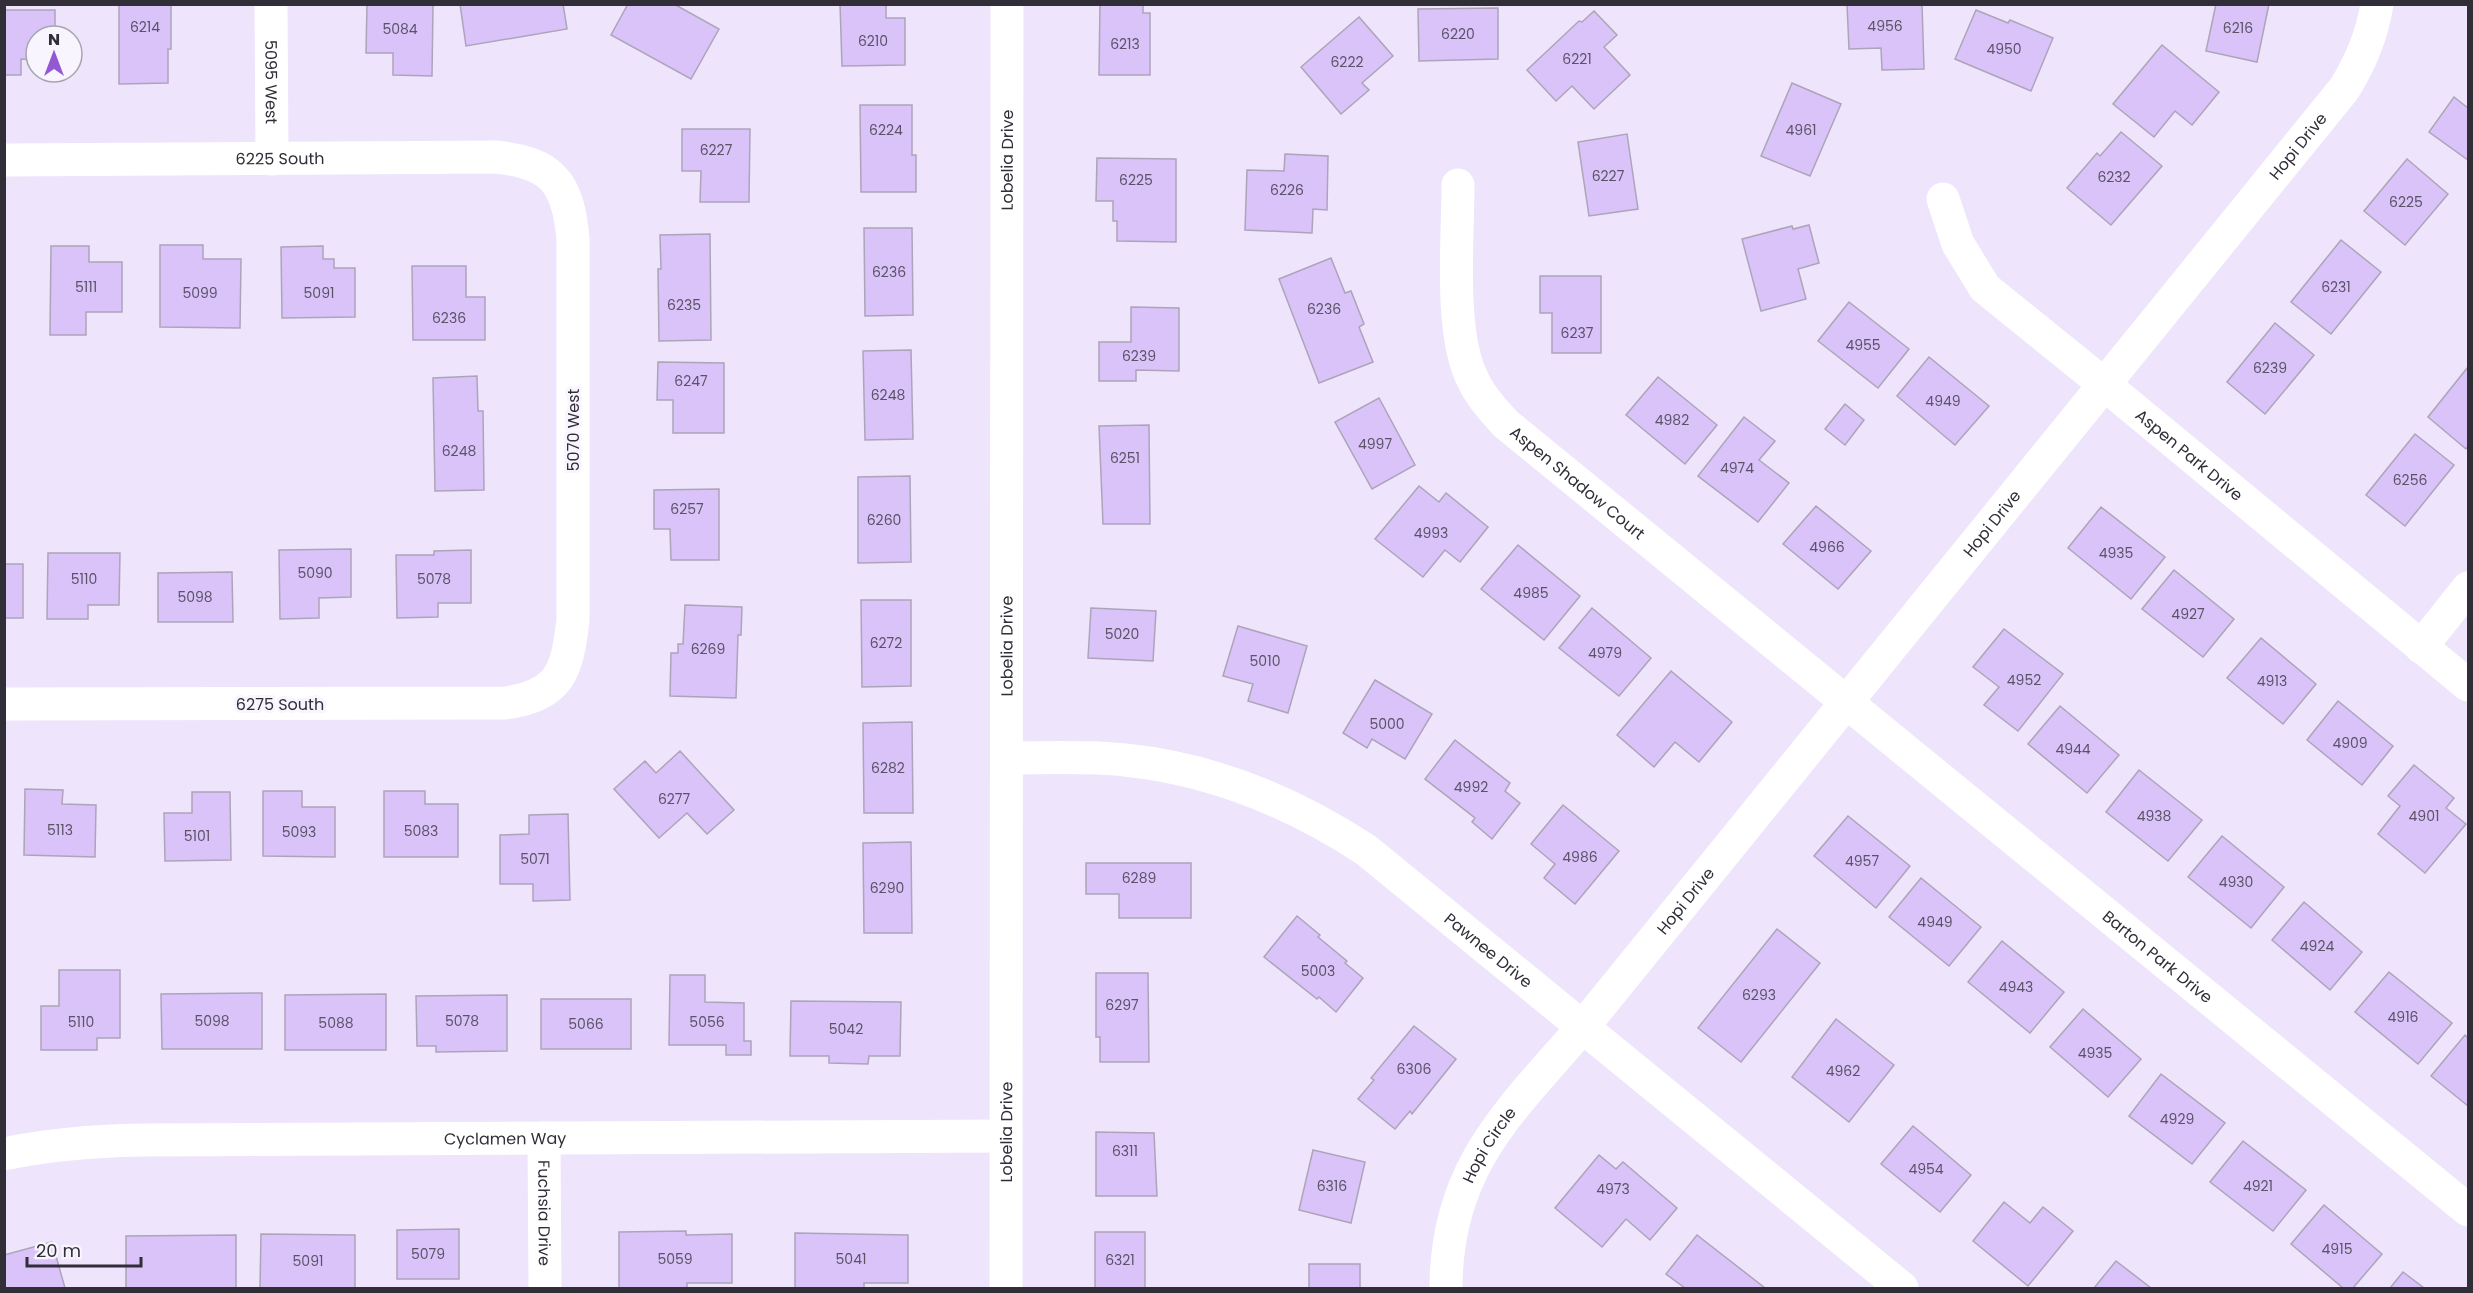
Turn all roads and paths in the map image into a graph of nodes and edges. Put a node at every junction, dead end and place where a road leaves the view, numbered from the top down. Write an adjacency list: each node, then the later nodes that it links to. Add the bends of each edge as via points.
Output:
1 (271, 4): 4 (street, 5095 West)
2 (1007, 4): 16 (street, Lobelia Drive)
3 (2377, 4): 9 (street, Hopi Drive, via 2366,46 2344,88)
4 (272, 159): 5 (street, 6225 South); 6 (street, 6225 South, via 496,158 526,162)
5 (4, 160)
6 (552, 175): 13 (street, 5070 West, via 567,204 573,239 573,620 568,654)
7 (1458, 185): 14 (street, Aspen Shadow Court, via 1460,336 1466,362 1482,395 1506,424)
8 (1943, 199): 9 (street, Aspen Park Drive, via 1958,243 1985,288)
9 (2105, 385): 11 (street, Aspen Park Drive); 14 (street, Hopi Drive)
10 (2469, 588): 11 (street)
11 (2421, 647): 12 (street, Aspen Park Drive)
12 (2469, 685)
13 (552, 686): 15 (street, 6275 South, via 522,701 489,704)
14 (1846, 702): 17 (street, Hopi Drive); 21 (street, Barton Park Drive)
15 (4, 704)
16 (1007, 758): 17 (street, Pawnee Drive, via 1124,760 1167,766 1209,775 1291,806 1366,850); 18 (street, Lobelia Drive)
17 (1582, 1028): 24 (street, Hopi Circle, via 1481,1150 1468,1176 1452,1229); 25 (street, Pawnee Drive)
18 (1006, 1137): 19 (street, Cyclamen Way); 23 (street, Lobelia Drive)
19 (544, 1138): 20 (street, Cyclamen Way, via 91,1141); 22 (street, Fuchsia Drive)
20 (4, 1154)
21 (2469, 1210)
22 (545, 1288)
23 (1006, 1288)
24 (1446, 1288)
25 (1902, 1288)

